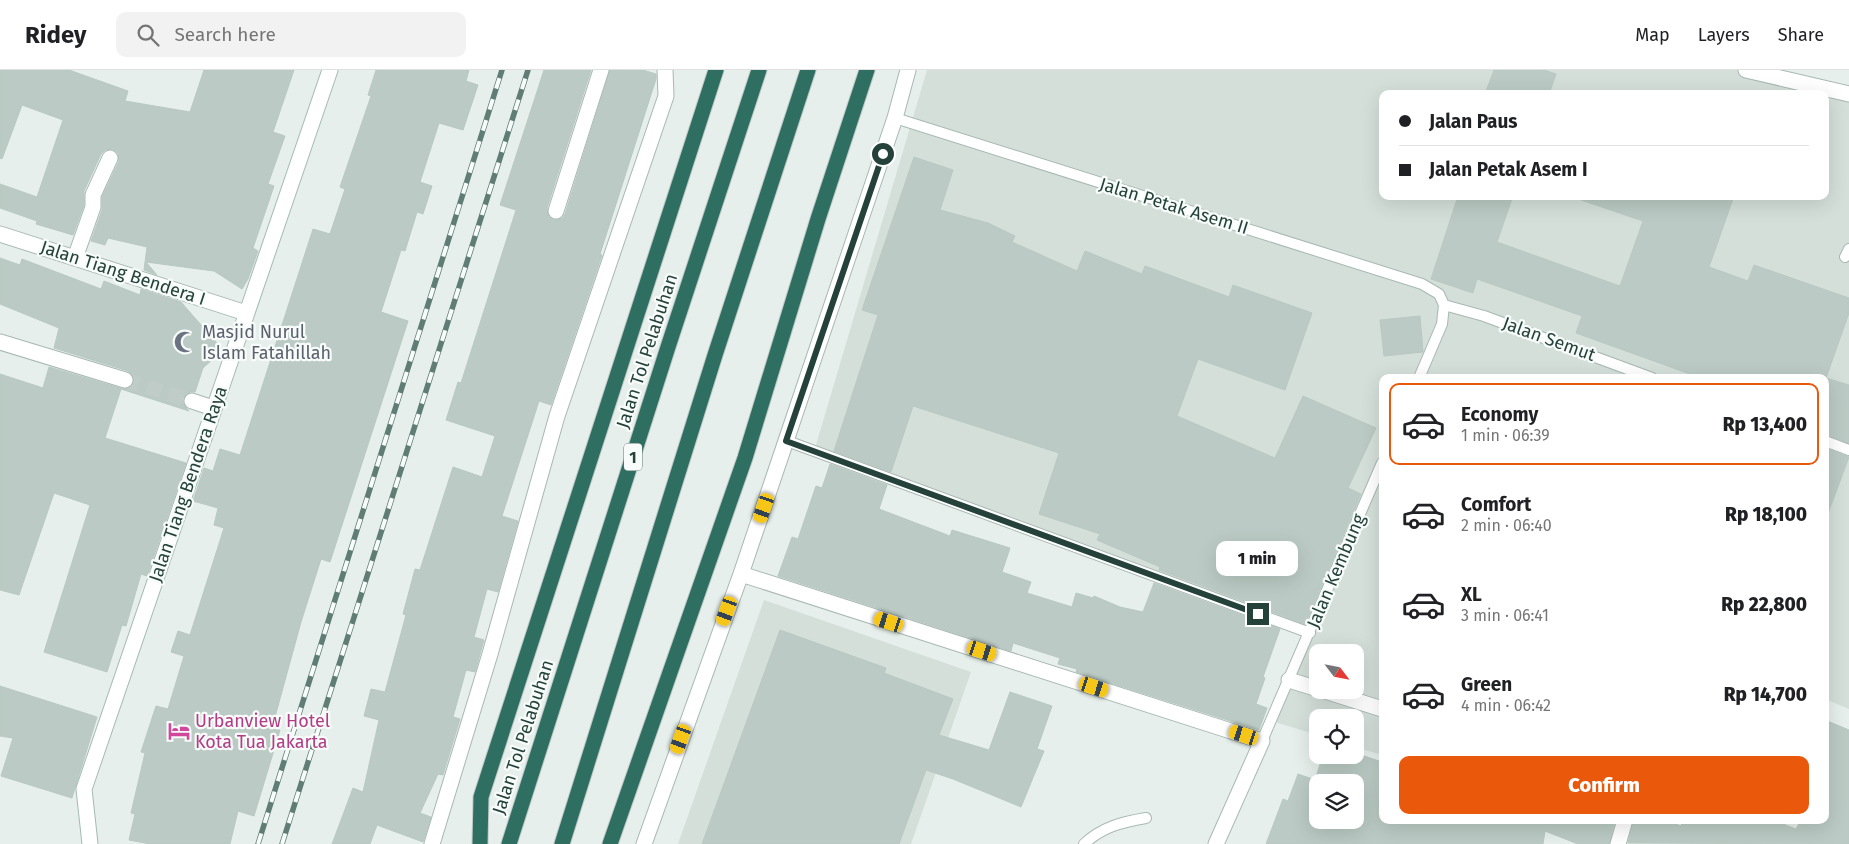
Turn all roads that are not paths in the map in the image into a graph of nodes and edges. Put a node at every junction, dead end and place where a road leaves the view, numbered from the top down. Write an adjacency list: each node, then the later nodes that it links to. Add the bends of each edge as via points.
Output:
1 (330, 70): 17 (street, Jalan Tiang Bendera Raya)
2 (601, 70): 13 (street)
3 (665, 70): 38 (street, via 666,96 557,416)
4 (716, 70): 39 (highway, via 481,797)
5 (759, 70): 40 (highway, Jalan Tol Pelabuhan / 1)
6 (808, 70): 41 (highway, via 715,354)
7 (867, 70): 42 (highway, via 745,458)
8 (908, 70): 11 (street)
9 (1746, 70): 10 (street)
10 (1849, 94)
11 (895, 118): 16 (lane, Jalan Petak Asem II, via 1422,284 1439,294); 24 (street)
12 (110, 158): 15 (street, via 93,195 93,207)
13 (556, 211)
14 (0, 234): 15 (street, Jalan Tiang Bendera I)
15 (75, 258): 17 (street, Jalan Tiang Bendera I)
16 (1444, 305): 19 (lane, via 1442,324); 20 (lane, Jalan Semut, via 1484,316)
17 (246, 313): 23 (street, Jalan Tiang Bendera Raya)
18 (0, 342): 21 (street)
19 (1421, 374)
20 (1641, 374)
21 (125, 380)
22 (192, 401): 23 (street)
23 (213, 408): 37 (street, Jalan Tiang Bendera Raya, via 84,789)
24 (786, 441): 28 (street); 29 (lane)
25 (1829, 442): 26 (lane)
26 (1849, 450)
27 (1379, 470): 29 (lane, Jalan Kembung)
28 (740, 574): 34 (street); 43 (street)
29 (1310, 632): 30 (lane, Jalan Kembung)
30 (1289, 680): 31 (street); 34 (lane, Jalan Kembung)
31 (1309, 686)
32 (1350, 699): 33 (street)
33 (1379, 708)
34 (1262, 741): 45 (street, Jalan Kembung)
35 (1146, 818): 44 (lane, via 1117,823)
36 (1624, 824): 46 (street)
37 (90, 844)
38 (432, 844)
39 (480, 844)
40 (509, 844)
41 (562, 844)
42 (610, 844)
43 (644, 844)
44 (1084, 844)
45 (1216, 844)
46 (1618, 844)

